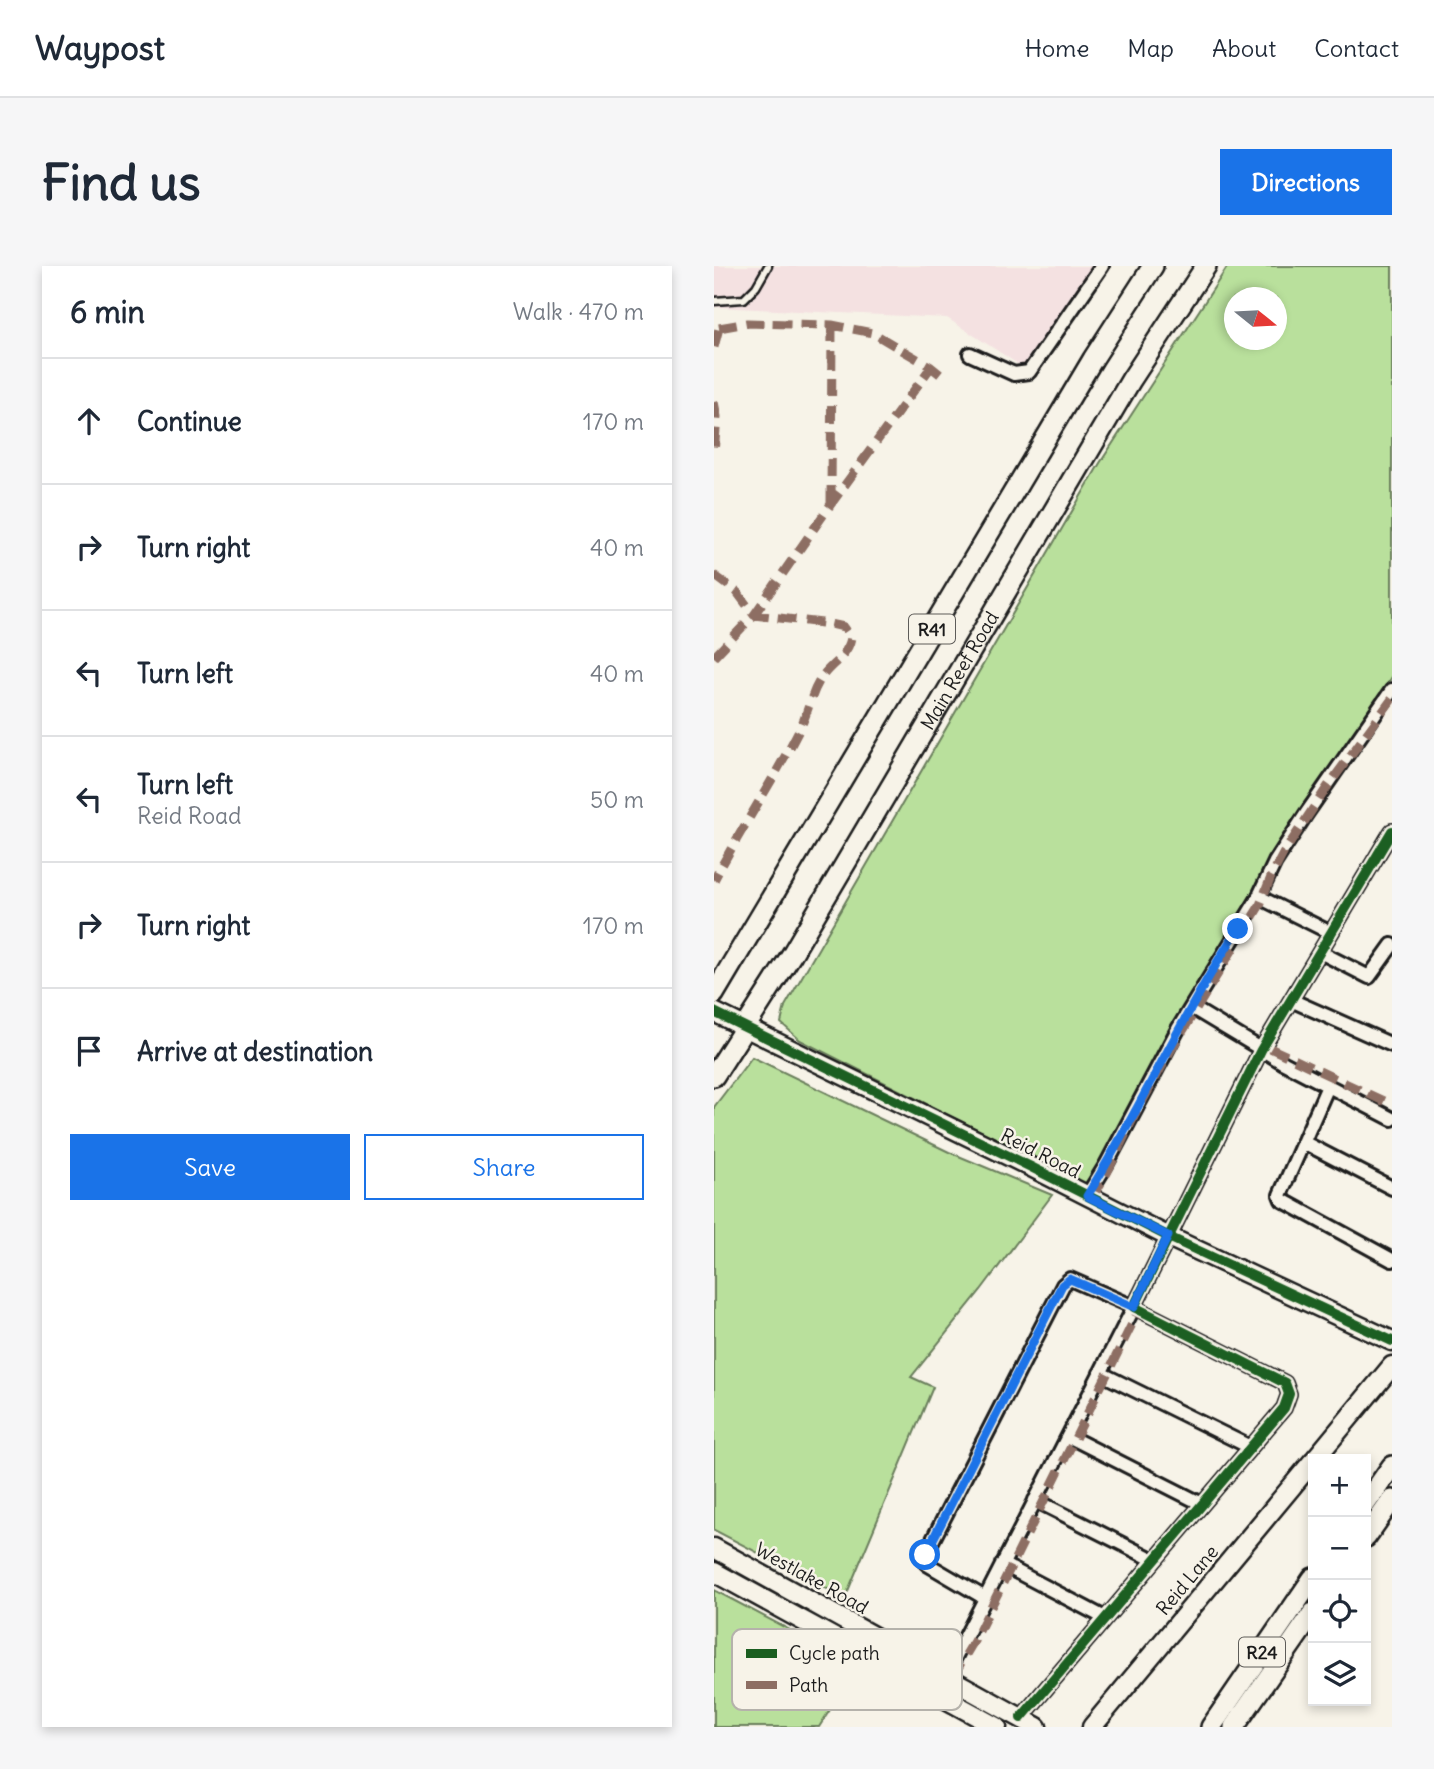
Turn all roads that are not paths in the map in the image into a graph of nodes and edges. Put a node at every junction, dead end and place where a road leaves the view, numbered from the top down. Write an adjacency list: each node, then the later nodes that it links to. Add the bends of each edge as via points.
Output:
1 (768, 266): 5 (lane, via 744,299)
2 (1102, 266): 6 (street, via 1028,372 1014,373)
3 (1153, 266): 13 (main road, R41)
4 (1206, 266): 17 (main road, Main Reef Road / R41, via 1131,380)
5 (714, 301)
6 (970, 354)
7 (1392, 690): 9 (street, via 1275,862)
8 (1392, 831): 10 (street)
9 (1259, 897): 10 (street); 25 (street, via 1178,1029)
10 (1331, 933): 12 (street)
11 (1392, 945): 12 (street, via 1369,977)
12 (1320, 952): 14 (street)
13 (714, 994)
14 (1291, 1000): 18 (street); 19 (street)
15 (1196, 1010): 19 (street)
16 (714, 1012): 17 (street, Reid Road)
17 (746, 1029): 20 (main road, Main Reef Road / R41); 25 (street, Reid Road)
18 (1392, 1045)
19 (1261, 1050): 21 (street); 26 (street)
20 (714, 1076)
21 (1328, 1086): 22 (street); 23 (street)
22 (1392, 1119)
23 (1305, 1143): 24 (street); 27 (street, via 1280,1195 1282,1200)
24 (1392, 1188)
25 (1087, 1196): 26 (street, Reid Road)
26 (1168, 1236): 28 (street); 29 (street, Reid Road)
27 (1392, 1260)
28 (1134, 1307): 31 (street); 33 (street, via 1285,1383 1289,1394 1284,1408); 47 (street, via 1070,1279 1062,1285 925,1555 927,1563)
29 (1392, 1341)
30 (1392, 1366): 34 (street, Reid Lane)
31 (1100, 1373): 32 (street); 33 (street)
32 (1068, 1436): 38 (street); 40 (street)
33 (1250, 1447): 40 (street)
34 (1319, 1454)
35 (1392, 1466): 37 (main road)
36 (1308, 1467): 58 (street, Reid Lane)
37 (1371, 1496)
38 (1035, 1500): 43 (street); 44 (street)
39 (1392, 1500): 41 (main road)
40 (1202, 1504): 43 (street)
41 (1371, 1530)
42 (714, 1548): 51 (street, Westlake Road)
43 (1154, 1560): 48 (street)
44 (1002, 1564): 47 (street); 48 (street)
45 (714, 1572): 50 (street)
46 (1312, 1580): 59 (main road, R24)
47 (985, 1598): 52 (street)
48 (1105, 1618): 55 (street)
49 (1308, 1620): 60 (main road, R24)
50 (818, 1629)
51 (862, 1629)
52 (962, 1643)
53 (962, 1684): 55 (street, Westlake Road)
54 (962, 1708): 56 (street)
55 (1021, 1718): 57 (street, Westlake Road)
56 (997, 1727)
57 (1037, 1727)
58 (1092, 1727)
59 (1211, 1727)
60 (1234, 1727)

